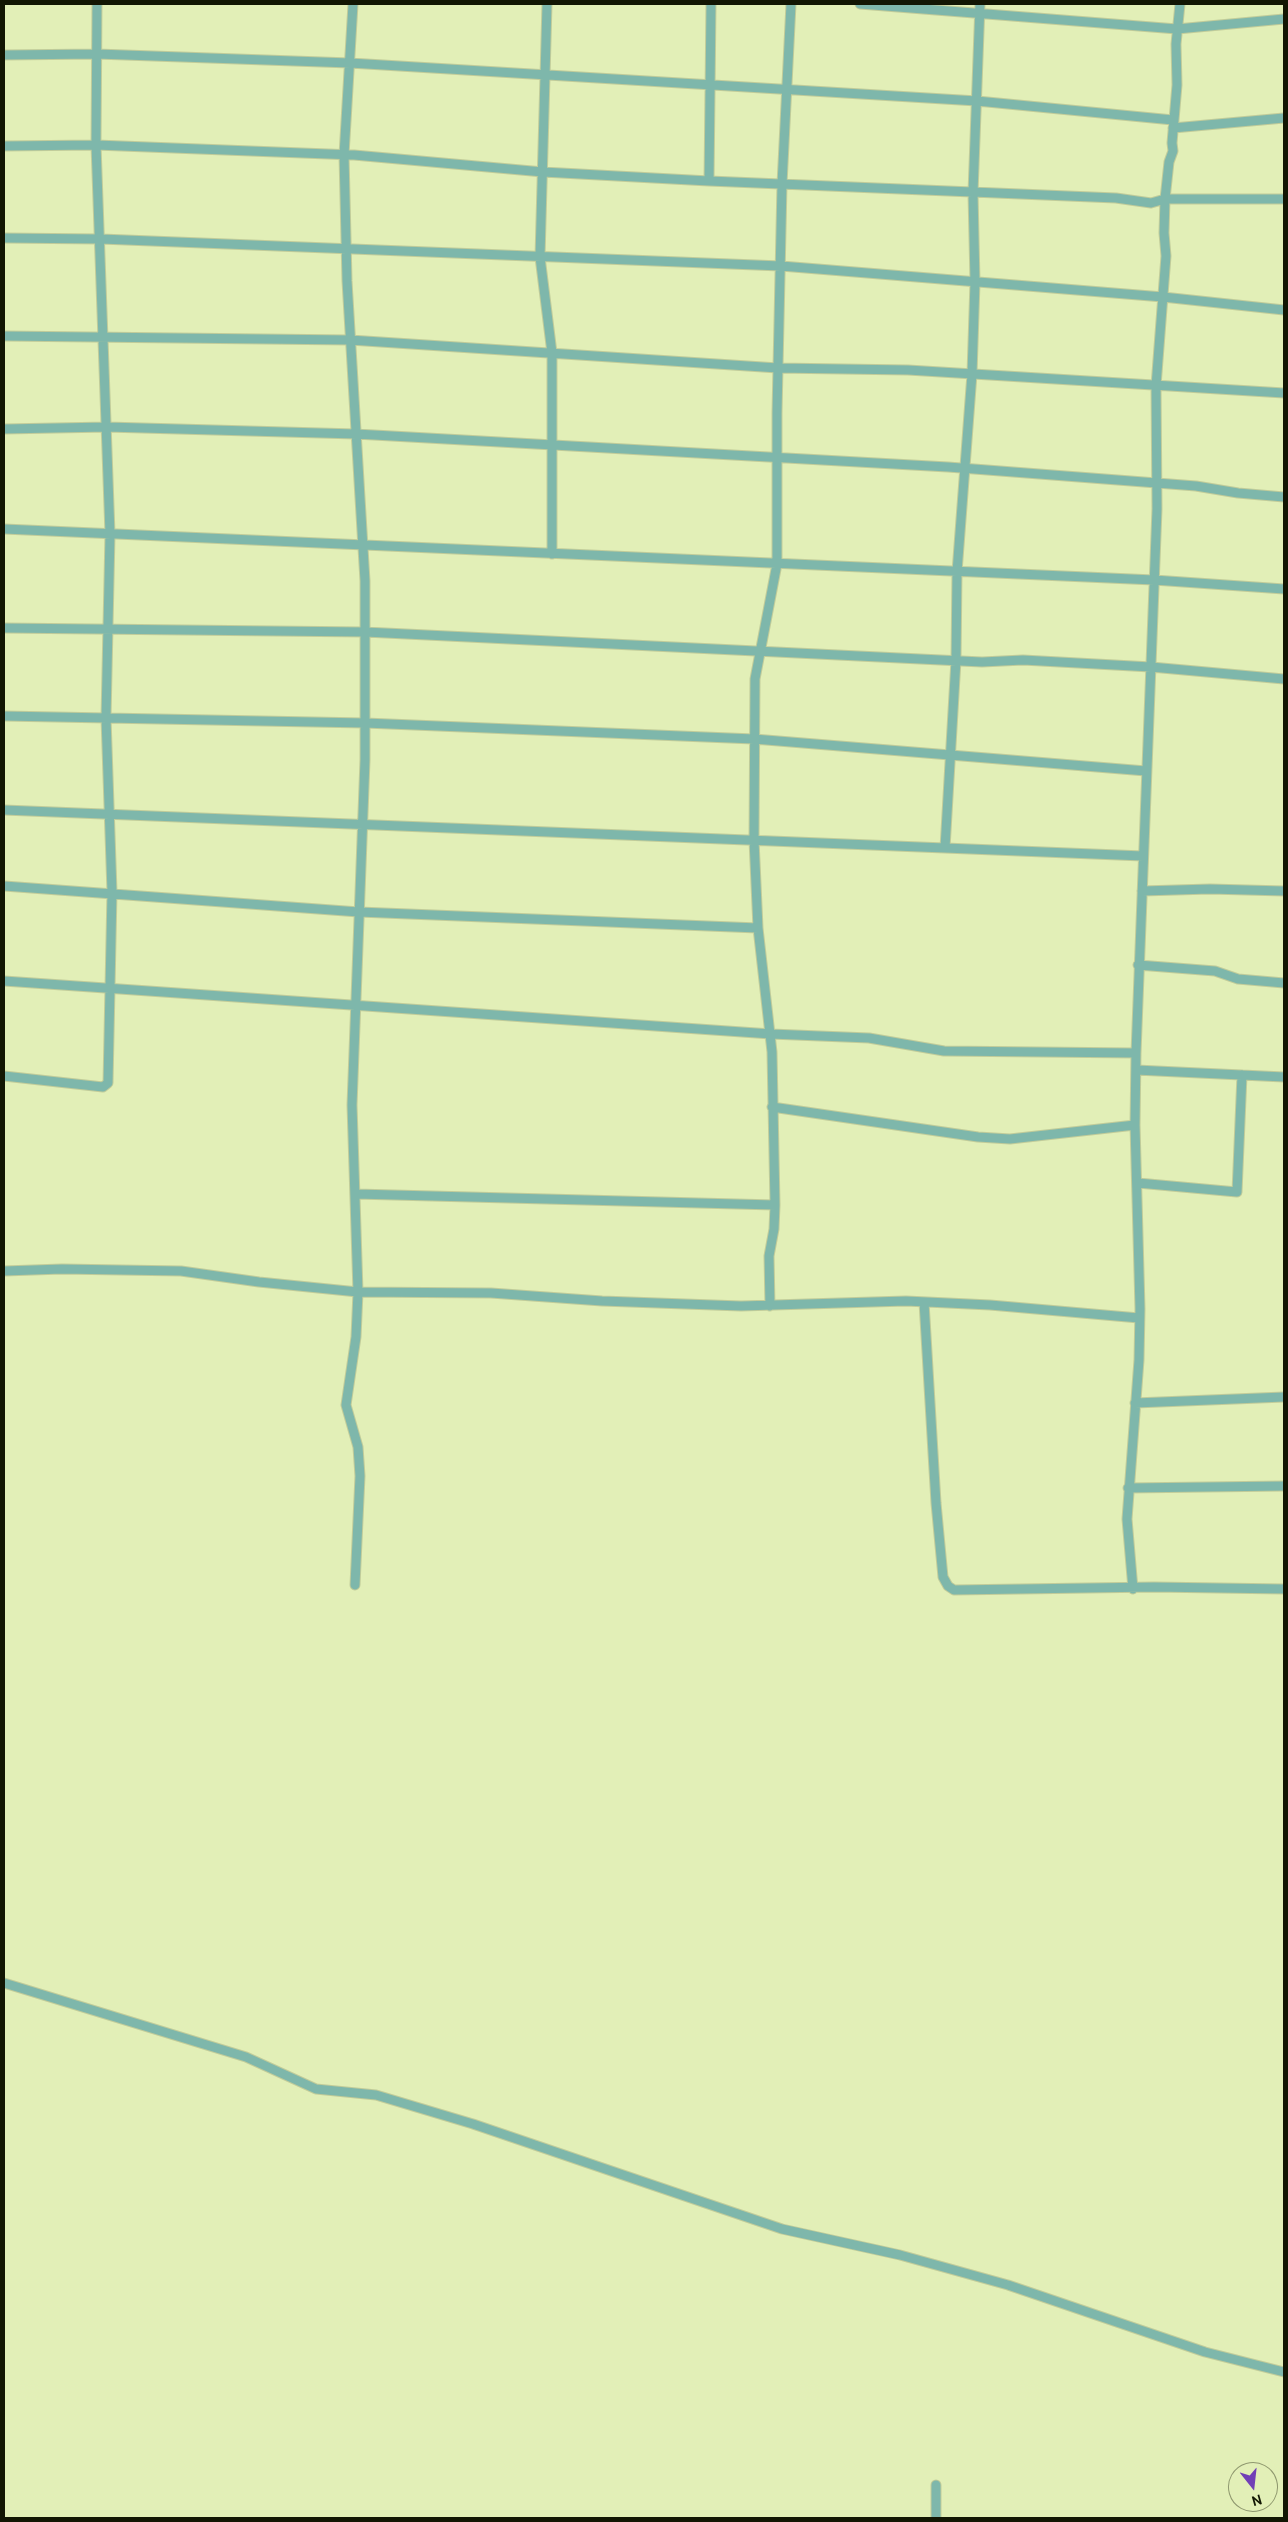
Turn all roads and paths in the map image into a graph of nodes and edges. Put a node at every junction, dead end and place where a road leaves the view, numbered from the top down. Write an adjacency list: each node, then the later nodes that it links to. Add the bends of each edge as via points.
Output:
1 (97, 4): 11 (street)
2 (353, 4): 13 (street)
3 (547, 4): 14 (street)
4 (711, 4): 15 (street)
5 (791, 4): 16 (street)
6 (860, 4): 8 (street)
7 (1180, 4): 10 (street)
8 (980, 8): 10 (street); 17 (street)
9 (1284, 19): 10 (street)
10 (1177, 29): 19 (street)
11 (97, 54): 12 (street); 13 (street); 20 (street)
12 (4, 55)
13 (350, 63): 14 (street); 22 (street)
14 (545, 74): 15 (street); 23 (street)
15 (710, 85): 16 (street); 24 (street)
16 (785, 89): 17 (street); 25 (street)
17 (977, 101): 19 (street); 26 (street)
18 (1284, 118): 19 (street)
19 (1173, 124): 28 (street, via 1173,151)
20 (96, 145): 21 (street); 22 (street); 30 (street)
21 (4, 146)
22 (344, 155): 23 (street); 31 (street)
23 (543, 172): 24 (street); 32 (street)
24 (708, 181): 25 (street)
25 (782, 184): 26 (street); 33 (street)
26 (973, 193): 28 (street, via 1116,198 1151,203); 34 (street)
27 (1284, 199): 28 (street)
28 (1165, 200): 35 (street)
29 (4, 238): 30 (street)
30 (101, 239): 31 (street); 38 (street)
31 (346, 250): 32 (street); 39 (street)
32 (540, 257): 33 (street); 40 (street)
33 (780, 266): 34 (street); 41 (street)
34 (975, 282): 35 (street); 42 (street)
35 (1163, 297): 36 (street); 43 (street)
36 (1284, 310)
37 (4, 336): 38 (street)
38 (104, 339): 39 (street); 45 (street)
39 (350, 340): 40 (street); 47 (street)
40 (552, 353): 41 (street); 48 (street)
41 (778, 368): 42 (street); 49 (street)
42 (972, 374): 43 (street); 50 (street)
43 (1156, 386): 44 (street); 51 (street)
44 (1284, 393)
45 (107, 427): 46 (street); 47 (street); 54 (street)
46 (4, 429)
47 (356, 434): 48 (street); 55 (street)
48 (552, 446): 49 (street); 56 (street)
49 (777, 459): 50 (street); 57 (street)
50 (966, 468): 51 (street); 58 (street)
51 (1156, 483): 52 (street); 59 (street)
52 (1284, 497)
53 (4, 529): 54 (street)
54 (110, 534): 55 (street); 62 (street)
55 (364, 545): 56 (street); 63 (street)
56 (552, 554): 57 (street)
57 (777, 564): 58 (street); 64 (street)
58 (957, 572): 59 (street); 65 (street)
59 (1154, 580): 60 (street); 66 (street)
60 (1284, 589)
61 (4, 628): 62 (street)
62 (107, 630): 63 (street); 69 (street)
63 (365, 632): 64 (street); 70 (street)
64 (760, 651): 65 (street); 71 (street, via 754,679)
65 (956, 660): 66 (street); 72 (street)
66 (1151, 667): 67 (street); 73 (street)
67 (1284, 679)
68 (4, 716): 69 (street)
69 (106, 718): 70 (street); 75 (street)
70 (365, 724): 71 (street); 76 (street)
71 (754, 739): 72 (street); 77 (street)
72 (950, 754): 73 (street); 78 (street)
73 (1146, 771): 79 (street)
74 (4, 810): 75 (street)
75 (109, 814): 76 (street); 83 (street)
76 (361, 824): 77 (street); 84 (street)
77 (754, 840): 78 (street); 85 (street)
78 (945, 848): 79 (street)
79 (1142, 856): 81 (street)
80 (4, 886): 83 (street)
81 (1142, 891): 82 (street); 86 (street)
82 (1284, 891)
83 (112, 892): 84 (street); 89 (street)
84 (358, 912): 85 (street); 90 (street)
85 (758, 928): 91 (street)
86 (1138, 965): 88 (street, via 1206,970 1238,979); 92 (street)
87 (4, 981): 89 (street)
88 (1284, 983)
89 (109, 989): 90 (street); 95 (street, via 108,1083 104,1087)
90 (354, 1006): 91 (street); 100 (street, via 352,1105)
91 (771, 1034): 92 (street, via 869,1038 944,1051); 97 (street)
92 (1136, 1053): 93 (street)
93 (1136, 1070): 94 (street); 98 (street)
94 (1242, 1075): 96 (street); 99 (street, via 1237,1192)
95 (4, 1076)
96 (1284, 1078)
97 (772, 1107): 98 (street, via 978,1137 1010,1138); 101 (street)
98 (1134, 1125): 99 (street)
99 (1138, 1183): 106 (street)
100 (356, 1194): 101 (street); 103 (street)
101 (775, 1205): 105 (street, via 769,1256)
102 (4, 1271): 103 (street, via 181,1271)
103 (358, 1292): 105 (street, via 491,1293 602,1301); 111 (street, via 356,1337 346,1405 358,1447 360,1476)
104 (924, 1302): 105 (street); 106 (street); 112 (street, via 936,1503 943,1577 948,1586 954,1590)
105 (770, 1306)
106 (1139, 1318): 108 (street)
107 (1284, 1398): 108 (street)
108 (1135, 1403): 110 (street)
109 (1284, 1486): 110 (street)
110 (1128, 1488): 112 (street, via 1128,1546)
111 (355, 1585)
112 (1133, 1589): 113 (street)
113 (1284, 1589)
114 (4, 1982): 115 (street, via 246,2057 316,2089 376,2095 491,2130 782,2229 900,2255 999,2283 1205,2352)
115 (1284, 2372)
116 (936, 2485): 117 (street)
117 (936, 2518)

